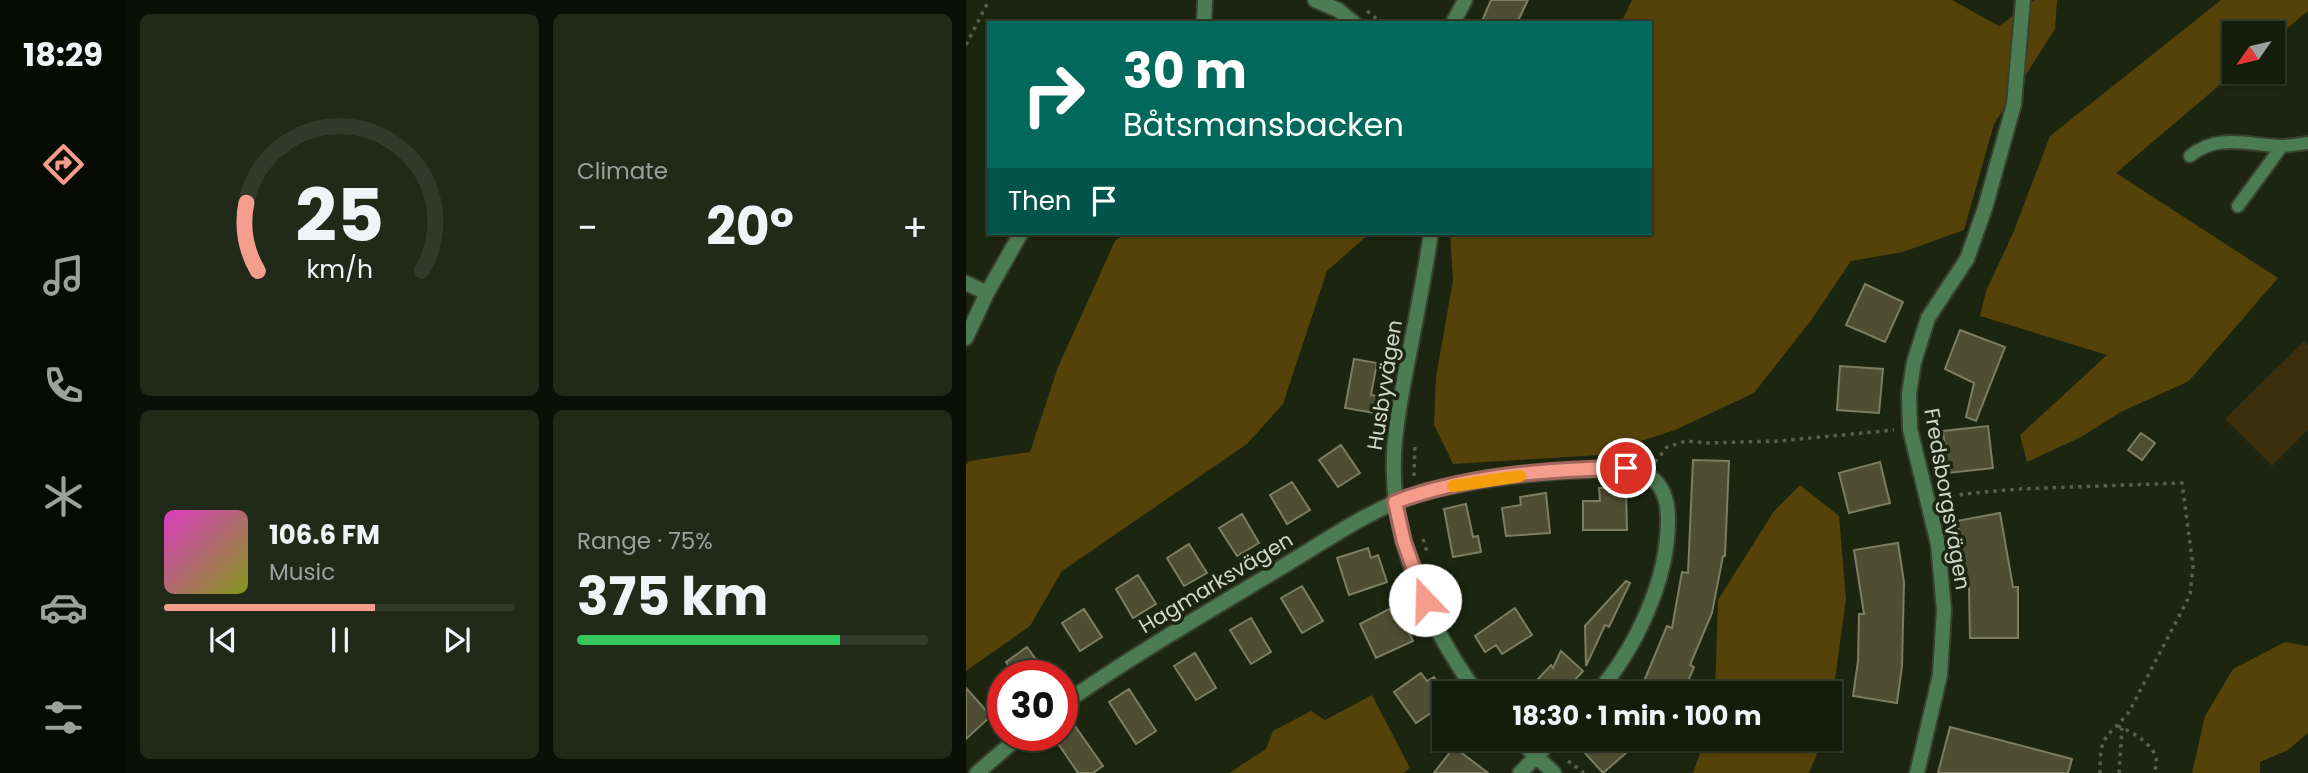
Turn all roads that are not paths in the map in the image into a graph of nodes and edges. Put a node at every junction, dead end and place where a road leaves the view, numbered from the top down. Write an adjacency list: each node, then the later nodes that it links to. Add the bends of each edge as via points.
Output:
1 (1205, 0): 5 (street)
2 (1315, 0): 6 (street)
3 (1465, 0): 7 (street)
4 (2023, 0): 28 (street, Fredsborgsvägen, via 2014,104 1985,208 1967,259 1928,318 1909,394 1910,429 1938,544 1944,610 1940,675)
5 (1204, 21)
6 (1352, 21)
7 (1454, 21)
8 (2308, 144): 9 (lane)
9 (2282, 146): 10 (lane, via 2221,141); 11 (lane)
10 (2190, 156)
11 (2238, 206)
12 (1020, 235): 15 (street)
13 (1431, 235): 17 (street, Husbyvägen, via 1398,414)
14 (966, 283): 15 (street)
15 (986, 293): 16 (street)
16 (966, 338)
17 (1395, 502): 18 (street, Husbyvägen, via 1415,579); 19 (street, Hagmarksvägen, via 1424,491 1496,478 1626,468 1647,474 1664,490 1668,504 1661,569 1634,640); 20 (street, Hagmarksvägen)
18 (1469, 681)
19 (1605, 681)
20 (1078, 695)
21 (1002, 751): 25 (street)
22 (1530, 751): 24 (street)
23 (1540, 751): 24 (street)
24 (1535, 756): 26 (street); 27 (street)
25 (977, 773)
26 (1520, 773)
27 (1554, 773)
28 (1917, 773)

